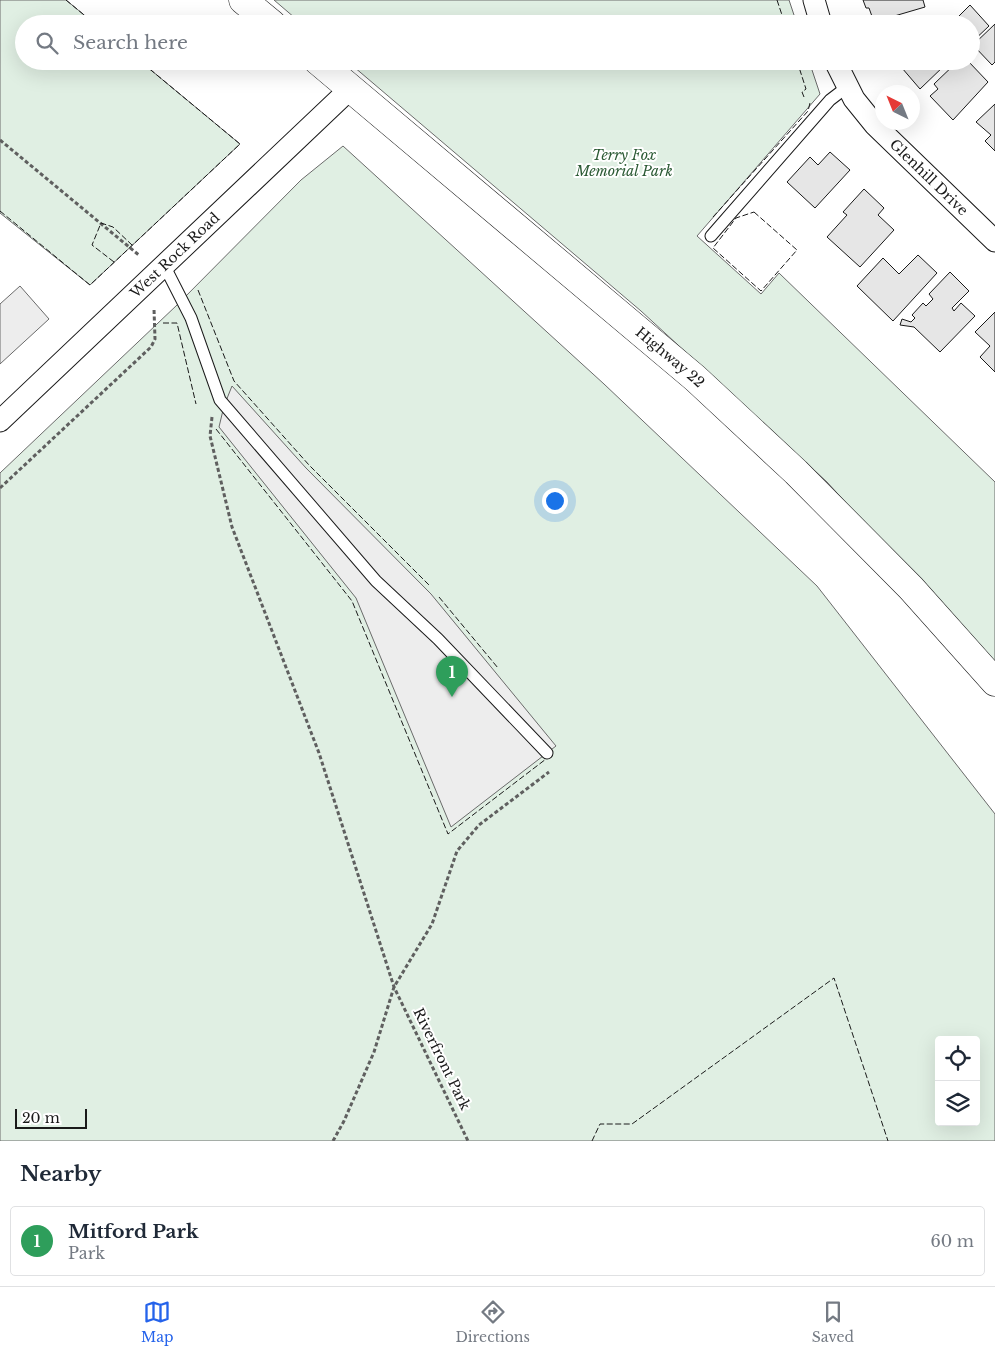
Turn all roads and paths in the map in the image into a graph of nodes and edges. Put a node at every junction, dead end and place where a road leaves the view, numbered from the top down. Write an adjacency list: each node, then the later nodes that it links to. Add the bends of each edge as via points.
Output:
1 (244, 0): 3 (main road)
2 (814, 0): 4 (street)
3 (262, 15)
4 (818, 15)
5 (329, 70): 8 (main road, Highway 22)
6 (839, 70): 7 (street, Glenhill Drive)
7 (847, 87): 10 (lane, via 830,100); 11 (street, Glenhill Drive, via 874,125)
8 (351, 88): 13 (street, West Rock Road); 18 (main road, Highway 22, via 695,378 796,472)
9 (0, 140): 12 (path)
10 (711, 236)
11 (995, 241)
12 (141, 257)
13 (164, 265): 15 (lane, via 191,318); 16 (street, West Rock Road)
14 (153, 310): 17 (path, via 152,347)
15 (220, 400): 19 (lane, via 376,581 438,639); 20 (path, Riverfront Park, via 212,418 210,436 232,527 318,753)
16 (0, 421)
17 (0, 488)
18 (995, 682)
19 (548, 753): 20 (path, via 555,766 479,825 458,851 432,924)
20 (394, 987): 21 (path, via 374,1052); 22 (path, Riverfront Park)
21 (333, 1141)
22 (468, 1141)

